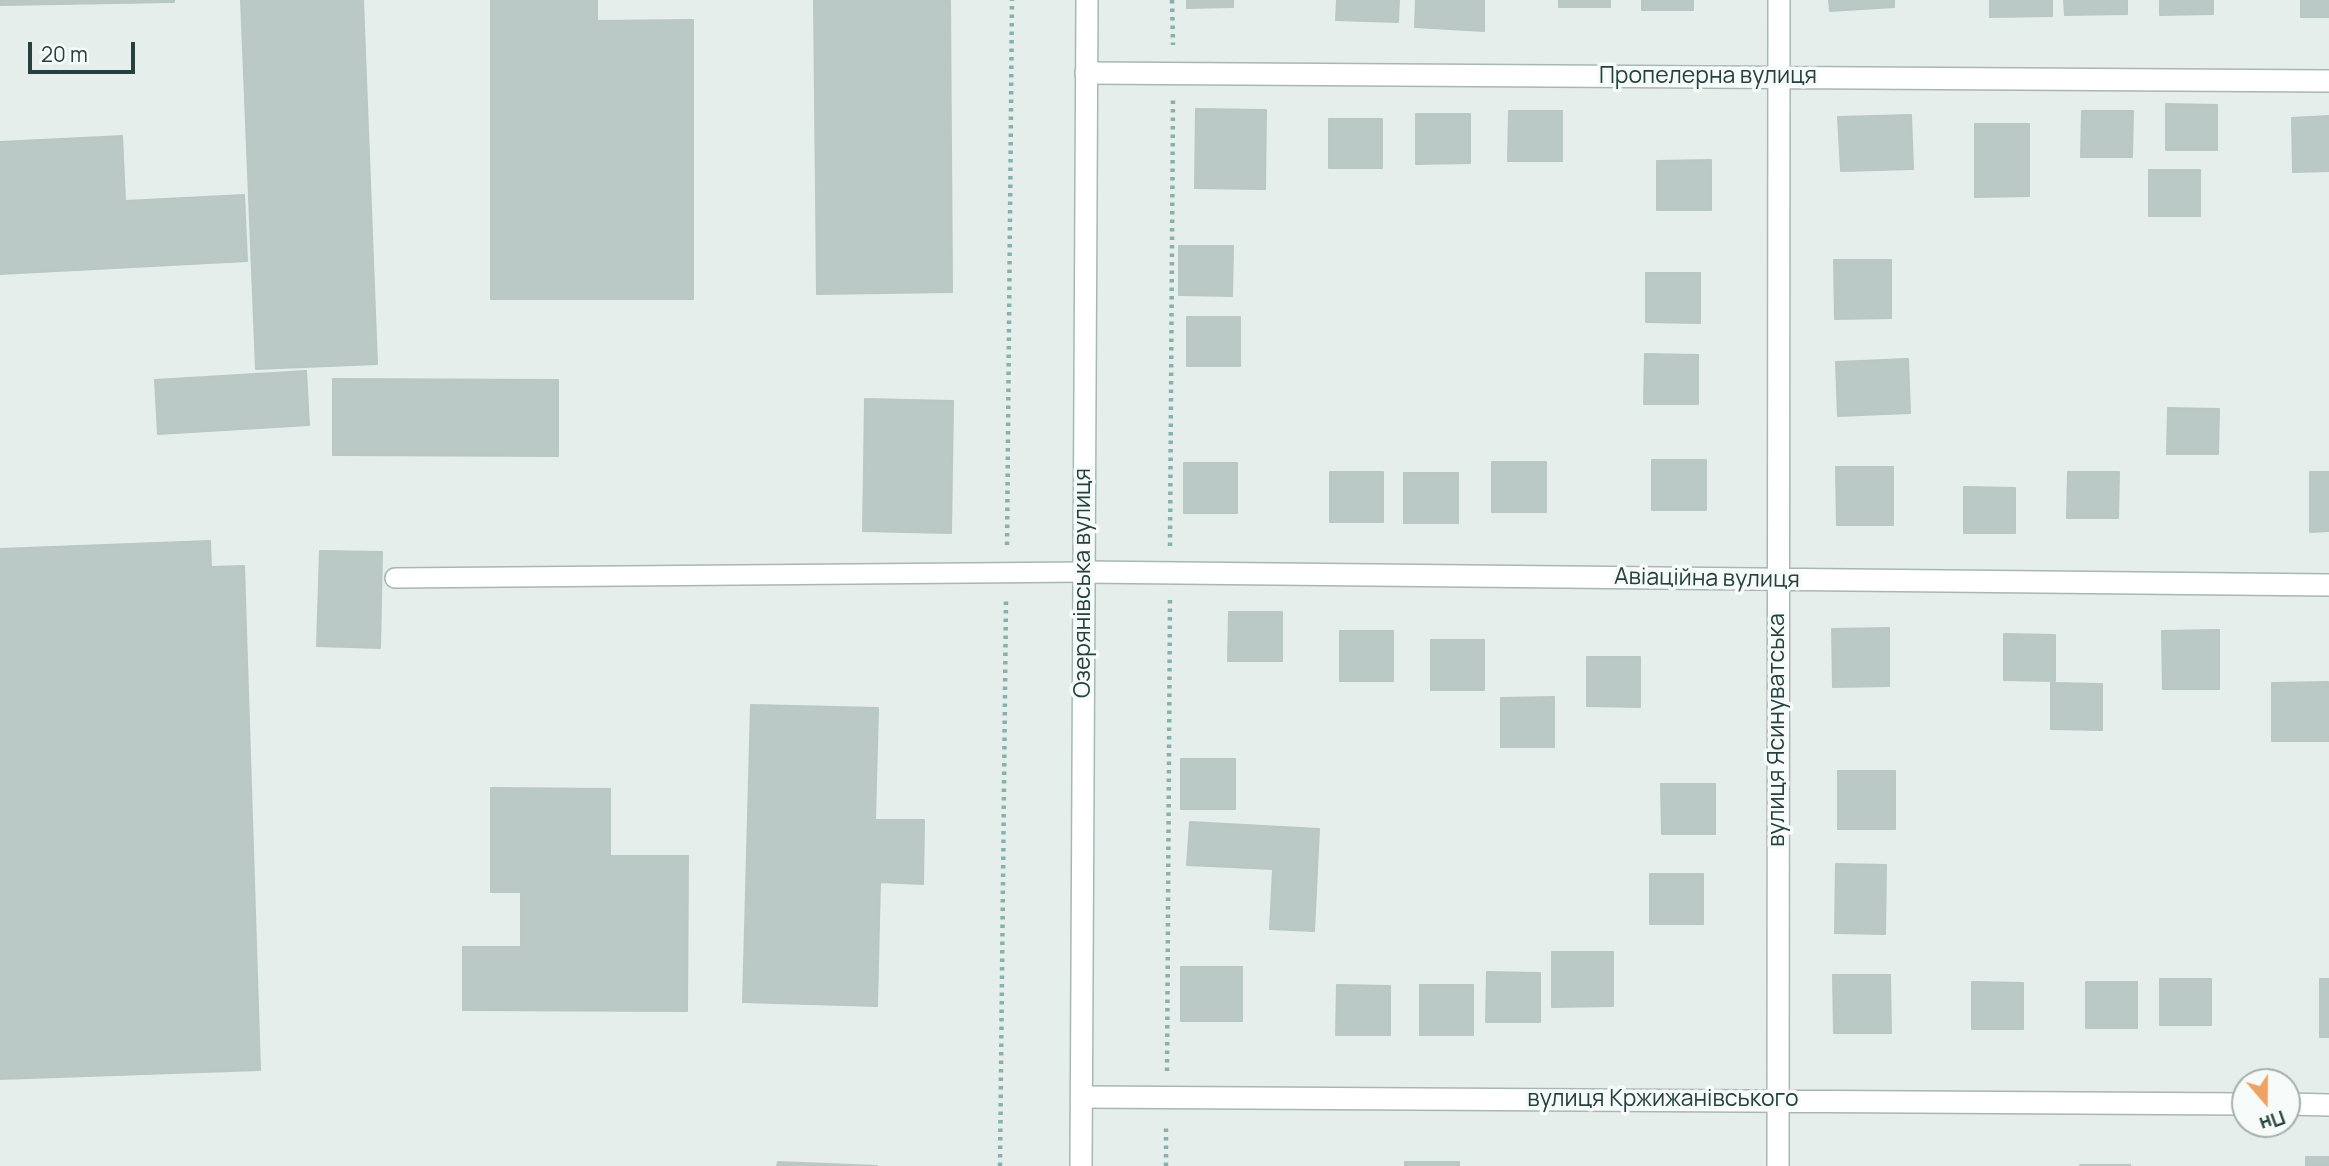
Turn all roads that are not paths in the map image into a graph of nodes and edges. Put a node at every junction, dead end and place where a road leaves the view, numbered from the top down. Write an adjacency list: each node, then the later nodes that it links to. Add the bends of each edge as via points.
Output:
1 (1087, 0): 3 (street, Озерянівська вулиця)
2 (1780, 0): 4 (street, вулиця Ясинуватська)
3 (1086, 73): 4 (street, Пропелерна вулиця); 6 (street, Озерянівська вулиця)
4 (1779, 77): 5 (street, Пропелерна вулиця); 8 (street, вулиця Ясинуватська)
5 (2329, 81)
6 (1084, 572): 7 (lane); 8 (street, Авіаційна вулиця); 10 (street, Озерянівська вулиця)
7 (395, 578)
8 (1779, 579): 9 (street, Авіаційна вулиця); 11 (street, вулиця Ясинуватська)
9 (2329, 585)
10 (1082, 1097): 11 (street, вулиця Кржижанівського); 15 (street, Озерянівська вулиця)
11 (1778, 1101): 12 (street, вулиця Кржижанівського); 16 (street, вулиця Ясинуватська)
12 (2231, 1104)
13 (2301, 1104): 14 (street)
14 (2329, 1105)
15 (1080, 1166)
16 (1778, 1166)

